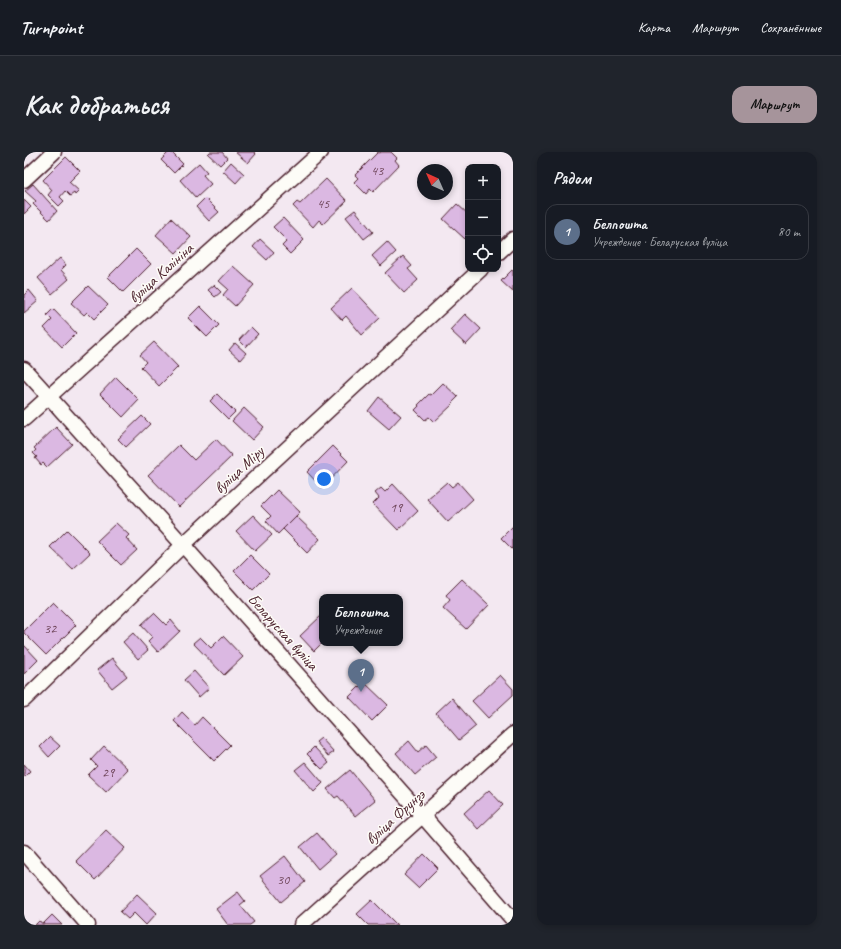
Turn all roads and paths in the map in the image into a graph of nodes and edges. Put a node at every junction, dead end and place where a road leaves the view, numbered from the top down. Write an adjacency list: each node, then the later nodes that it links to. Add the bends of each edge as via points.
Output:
1 (54, 152): 3 (street)
2 (321, 152): 8 (street, вуліца Калініна)
3 (24, 180)
4 (513, 239): 5 (street)
5 (501, 250)
6 (478, 272): 10 (street, вуліца Міру)
7 (24, 369): 8 (street, Беларуская вуліца)
8 (49, 398): 9 (street, вуліца Калініна); 10 (street, Беларуская вуліца)
9 (24, 419)
10 (183, 545): 11 (street, вуліца Міру); 13 (street, Беларуская вуліца)
11 (24, 700)
12 (513, 734): 13 (street, вуліца Фрунзэ)
13 (422, 815): 15 (street, Беларуская вуліца); 17 (street, вуліца Фрунзэ)
14 (24, 852): 16 (street)
15 (513, 920)
16 (88, 925)
17 (301, 925)

